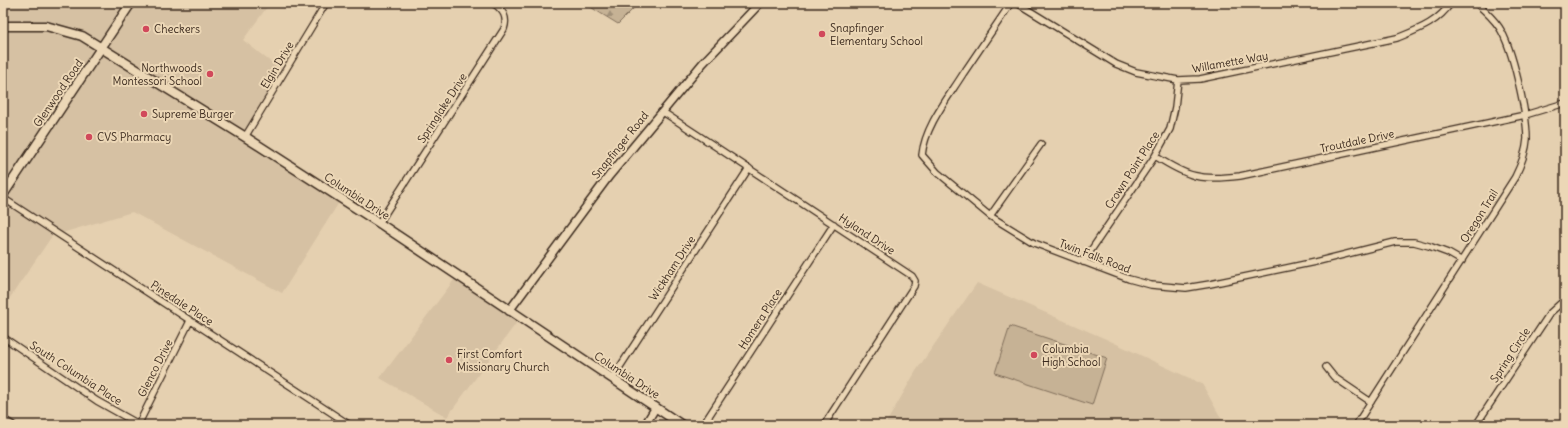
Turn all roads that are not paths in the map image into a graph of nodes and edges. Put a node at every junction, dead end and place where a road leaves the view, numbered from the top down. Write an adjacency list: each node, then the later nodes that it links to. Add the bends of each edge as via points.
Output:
1 (131, 3): 10 (main road, Glenwood Road)
2 (326, 3): 15 (street, Elgin Drive)
3 (493, 3): 22 (street, Springlake Drive, via 504,14 504,29)
4 (760, 3): 13 (street, Snapfinger Road, via 703,63)
5 (1011, 3): 21 (street, Twin Falls Road, via 952,92 923,143 922,155 937,172)
6 (1017, 3): 11 (street, Willamette Way, via 1116,64 1136,72)
7 (1451, 3): 11 (street, Willamette Way, via 1442,15 1418,30 1397,38 1200,79)
8 (1476, 3): 14 (street, Oregon Trail, via 1504,35)
9 (3, 26): 10 (main road, Columbia Drive, via 46,26 82,36)
10 (101, 48): 15 (main road, Columbia Drive); 19 (main road, Glenwood Road)
11 (1178, 80): 17 (street, Crown Point Place, via 1170,129)
12 (1565, 103): 14 (street, Troutdale Drive)
13 (663, 112): 18 (street, Hyland Drive); 27 (street, Snapfinger Road, via 609,176)
14 (1525, 115): 17 (street, Troutdale Drive, via 1218,179 1187,174); 24 (street, Oregon Trail, via 1527,141 1520,166)
15 (245, 137): 22 (main road, Columbia Drive)
16 (1041, 144): 21 (street)
17 (1155, 156): 25 (street, Crown Point Place)
18 (749, 168): 23 (street, Hyland Drive); 31 (street, Wickham Drive)
19 (3, 194)
20 (3, 198): 28 (street, Pinedale Place)
21 (990, 216): 25 (street, Twin Falls Road, via 1034,243)
22 (379, 223): 27 (main road, Columbia Drive)
23 (834, 224): 40 (street, Homera Place); 41 (street, Hyland Drive, via 912,276 915,281)
24 (1462, 261): 25 (street, Twin Falls Road, via 1429,246 1414,242 1395,242 1315,262 1186,288 1151,285); 32 (street, Oregon Trail)
25 (1083, 262)
26 (1565, 302): 43 (street, Spring Circle, via 1550,313)
27 (509, 311): 31 (main road, Columbia Drive)
28 (190, 321): 36 (street, Glenco Drive); 37 (street, Pinedale Place)
29 (3, 337): 36 (street, South Columbia Place, via 97,401)
30 (1326, 367): 32 (street, via 1334,377)
31 (612, 379): 33 (main road, Columbia Drive)
32 (1371, 402): 42 (street, Oregon Trail)
33 (656, 407): 38 (street); 39 (main road, Columbia Drive)
34 (3, 419): 35 (street)
35 (13, 425)
36 (138, 425)
37 (350, 425)
38 (645, 425)
39 (682, 425)
40 (703, 425)
41 (824, 425)
42 (1356, 425)
43 (1476, 425)

